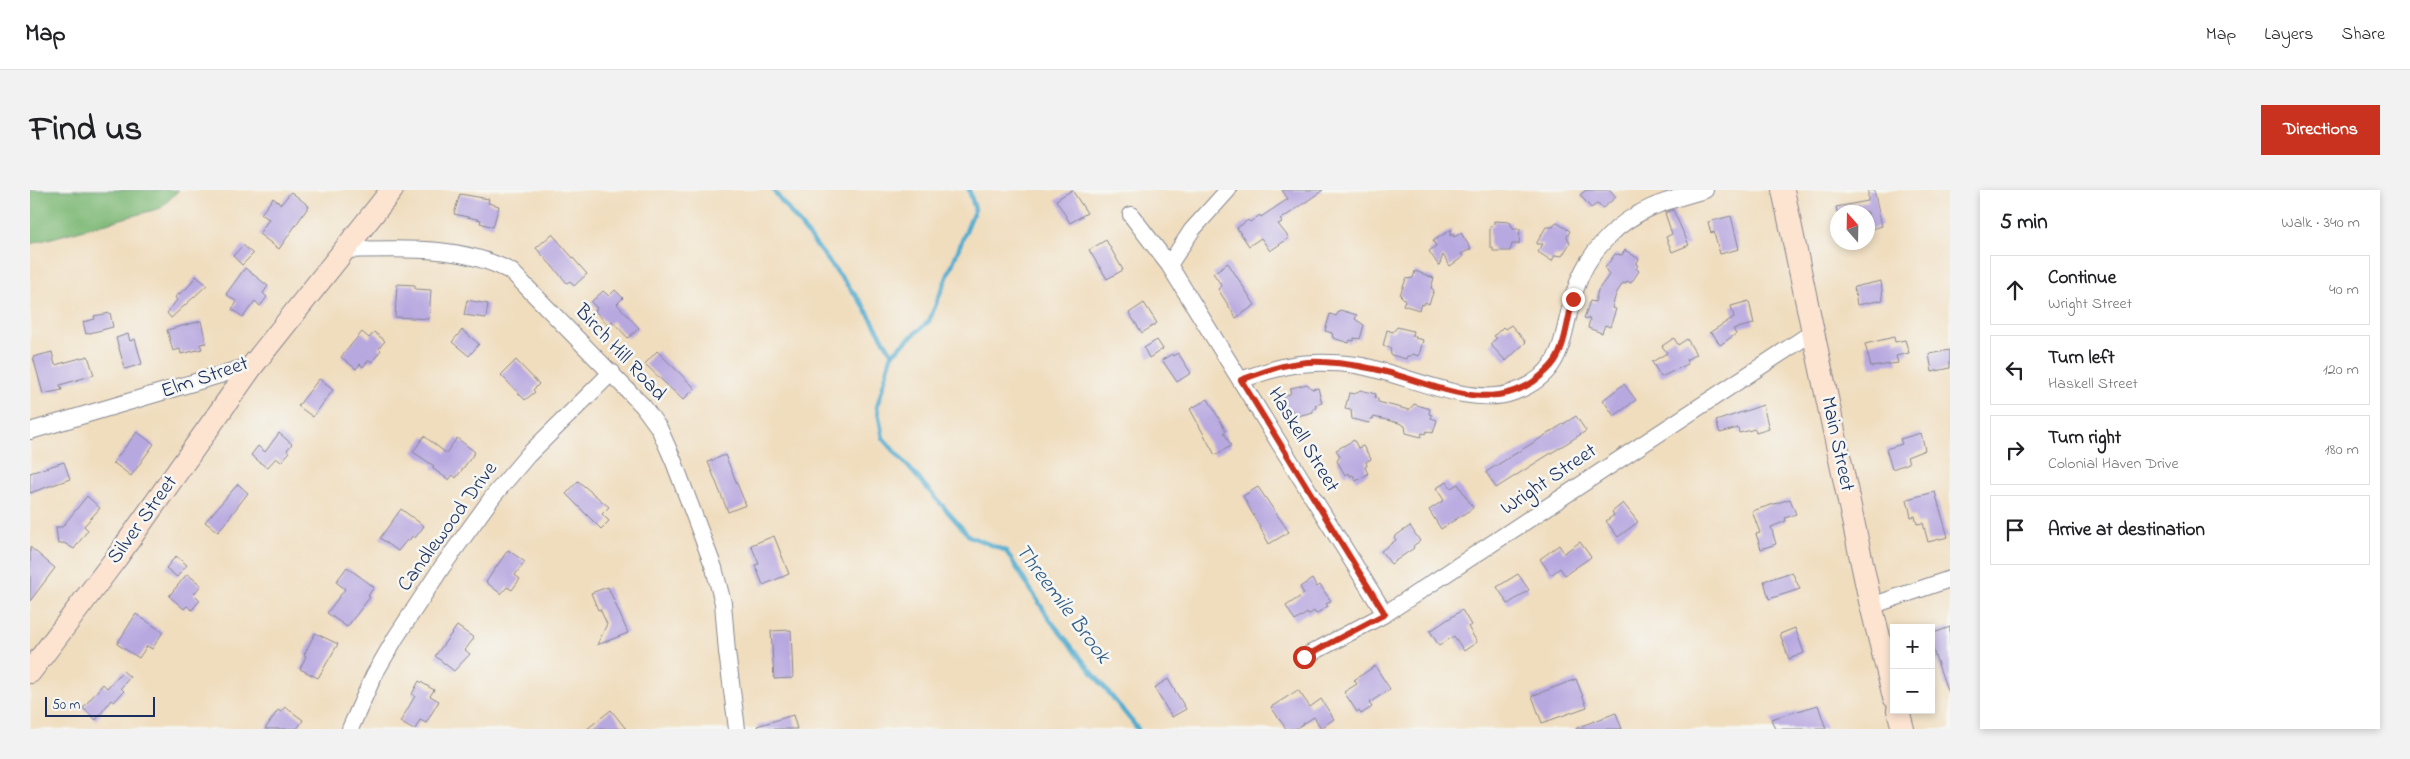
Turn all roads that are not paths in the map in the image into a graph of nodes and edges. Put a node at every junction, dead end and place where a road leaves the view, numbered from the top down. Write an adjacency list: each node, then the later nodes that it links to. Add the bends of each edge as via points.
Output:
1 (392, 190): 6 (street, Elm Street)
2 (1228, 190): 7 (street, via 1192,230)
3 (1705, 190): 11 (street, via 1646,209 1609,236 1589,262 1576,287 1554,362 1543,375 1513,392 1489,397 1468,396 1389,372 1324,362 1293,363)
4 (1783, 190): 8 (street, Main Street)
5 (1131, 215): 7 (street, Haskell Street)
6 (343, 250): 9 (street, Elm Street); 10 (street, Birch Hill Road, via 436,250 498,264 512,272)
7 (1169, 265): 11 (street, Haskell Street)
8 (1813, 332): 14 (street, Main Street); 15 (street, Wright Street)
9 (253, 366): 12 (street, Elm Street); 17 (street, Silver Street, via 117,557)
10 (612, 372): 20 (street, Candlewood Drive, via 528,455 494,495 396,637 374,675); 21 (street, Birch Hill Road, via 658,428 698,522 723,603)
11 (1241, 380): 15 (street, Haskell Street)
12 (30, 431)
13 (1950, 578): 14 (street)
14 (1871, 606): 18 (street, Main Street)
15 (1385, 614): 16 (street, Wright Street)
16 (1304, 657)
17 (30, 672)
18 (1890, 681)
19 (1899, 714): 22 (street)
20 (350, 729)
21 (738, 729)
22 (1903, 729)

